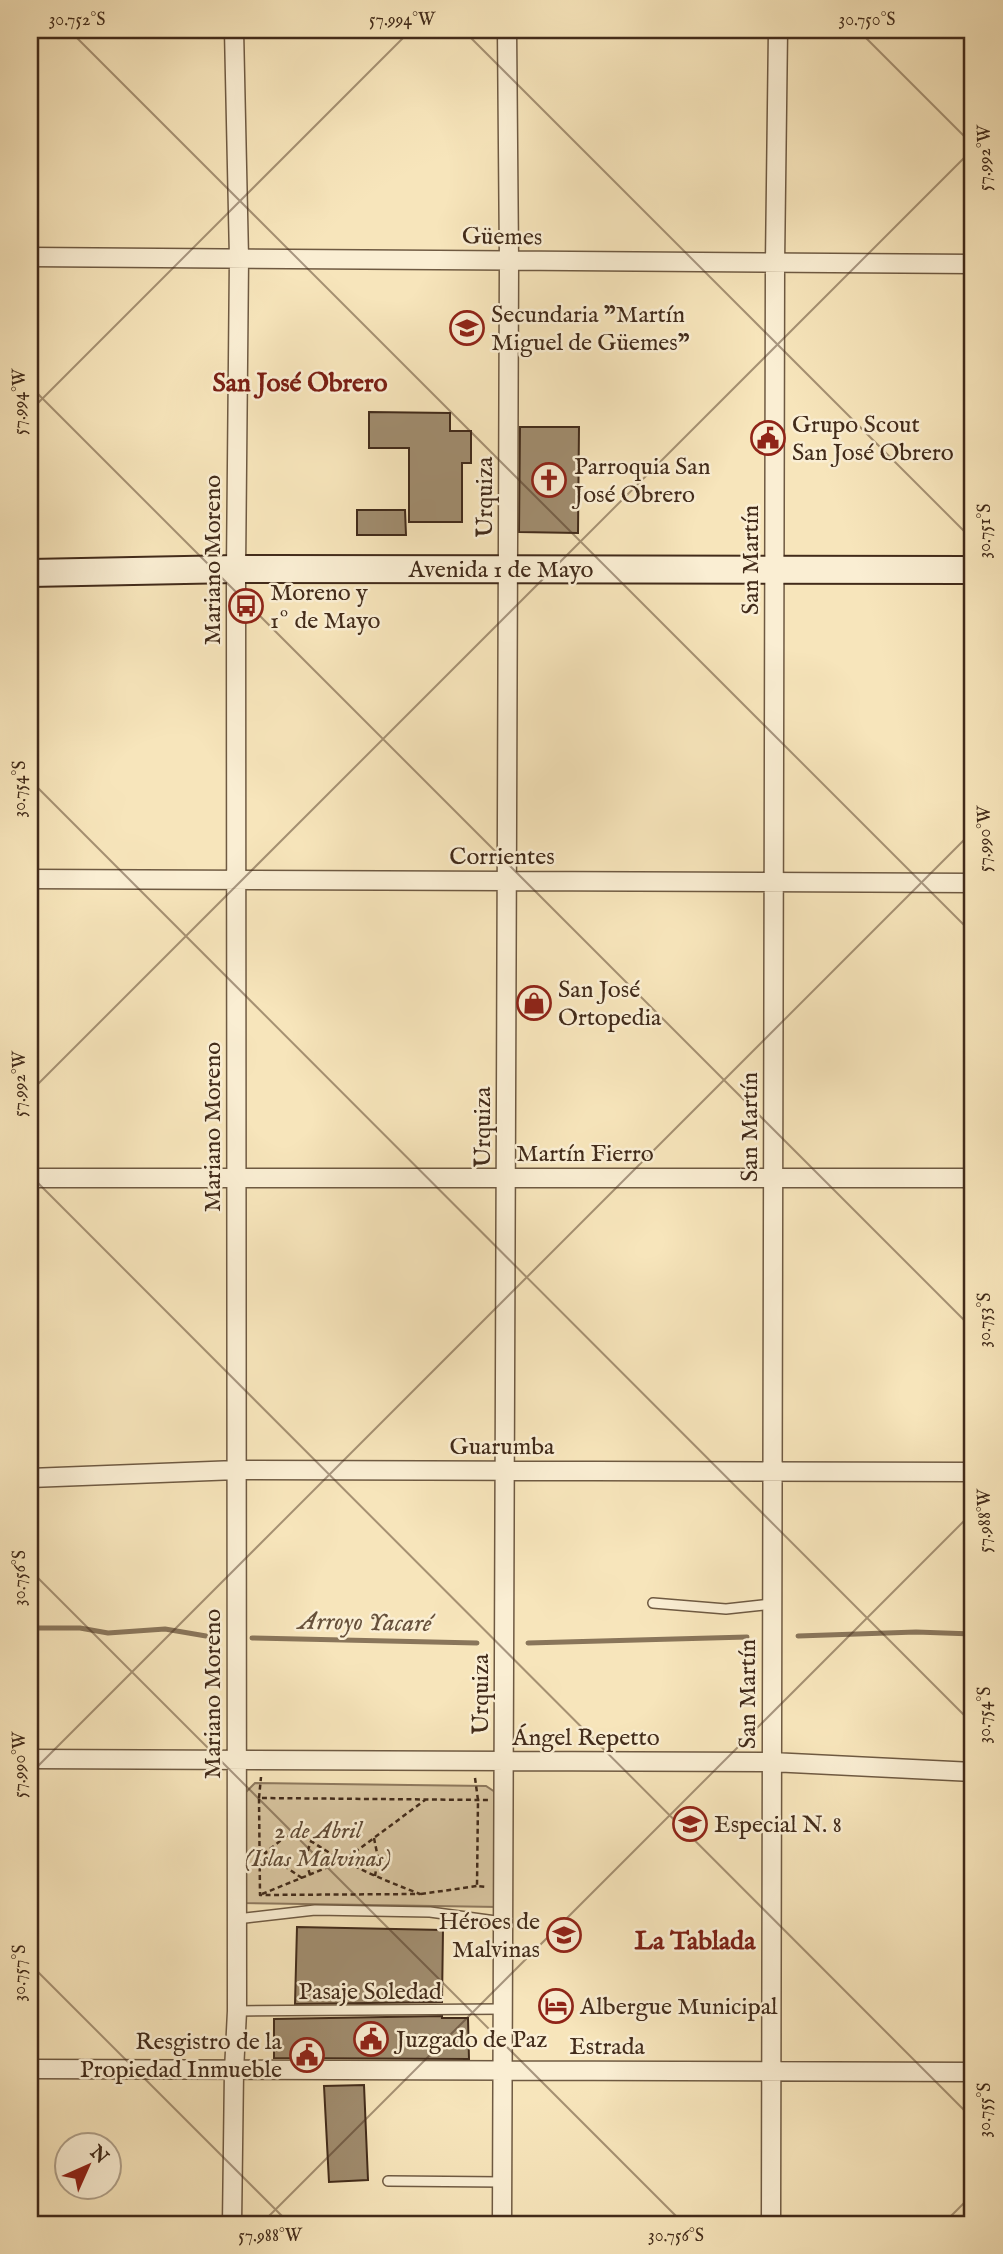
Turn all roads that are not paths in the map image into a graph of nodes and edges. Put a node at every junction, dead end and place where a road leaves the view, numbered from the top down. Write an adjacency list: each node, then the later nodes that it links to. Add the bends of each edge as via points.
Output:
1 (234, 30): 5 (street, Mariano Moreno)
2 (507, 30): 6 (street, Urquiza)
3 (778, 30): 7 (street, San Martín)
4 (30, 257): 5 (street, Güemes)
5 (239, 258): 6 (street, Güemes); 9 (street, Mariano Moreno)
6 (509, 260): 7 (street, Güemes); 10 (street, Urquiza)
7 (775, 263): 8 (street, Güemes); 11 (street, San Martín)
8 (973, 264)
9 (236, 569): 10 (main road, Avenida 1 de Mayo); 13 (main road, Avenida 1 de Mayo); 15 (street, Mariano Moreno)
10 (508, 569): 11 (main road, Avenida 1 de Mayo); 16 (street, Urquiza)
11 (775, 570): 12 (main road, Avenida 1 de Mayo); 17 (street, San Martín)
12 (973, 570)
13 (30, 573)
14 (30, 879): 15 (street, Corrientes)
15 (236, 880): 16 (street, Corrientes); 20 (street, Mariano Moreno)
16 (507, 881): 17 (street, Corrientes); 21 (street, Urquiza)
17 (774, 882): 18 (street, Corrientes); 22 (street, San Martín)
18 (973, 883)
19 (30, 1178): 20 (street, Martín Fierro)
20 (236, 1178): 21 (street, Martín Fierro); 24 (street, Mariano Moreno)
21 (506, 1178): 22 (street, Martín Fierro); 25 (street, Urquiza)
22 (773, 1178): 23 (street, Martín Fierro); 26 (street, San Martín)
23 (973, 1178)
24 (237, 1470): 25 (street, Guarumba); 28 (street, Guarumba); 32 (street, Mariano Moreno)
25 (505, 1471): 26 (street, Guarumba); 33 (street, Urquiza)
26 (772, 1472): 27 (street, Guarumba); 30 (street, San Martín)
27 (973, 1472)
28 (30, 1478)
29 (653, 1602): 30 (lane, via 726,1609)
30 (772, 1604): 34 (street, San Martín)
31 (30, 1759): 32 (street, Ángel Repetto)
32 (237, 1760): 33 (street, Ángel Repetto); 36 (street, Mariano Moreno)
33 (504, 1761): 34 (street, Ángel Repetto); 37 (street, Urquiza)
34 (771, 1762): 35 (street, Ángel Repetto); 43 (street, San Martín)
35 (973, 1772)
36 (237, 1919): 37 (lane, via 306,1910 430,1912); 39 (street, Mariano Moreno)
37 (503, 1922): 38 (street, Urquiza)
38 (503, 2009): 39 (lane, Pasaje Soledad); 42 (street, Urquiza)
39 (237, 2011): 41 (street, Mariano Moreno)
40 (30, 2070): 41 (street, Estrada)
41 (234, 2071): 42 (street, Estrada); 47 (street, Mariano Moreno)
42 (503, 2071): 43 (street, Estrada); 46 (street, Urquiza)
43 (771, 2071): 44 (street, Estrada); 49 (street, San Martín)
44 (973, 2072)
45 (388, 2181): 46 (lane)
46 (503, 2182): 48 (street, Urquiza)
47 (232, 2224)
48 (502, 2224)
49 (771, 2224)

